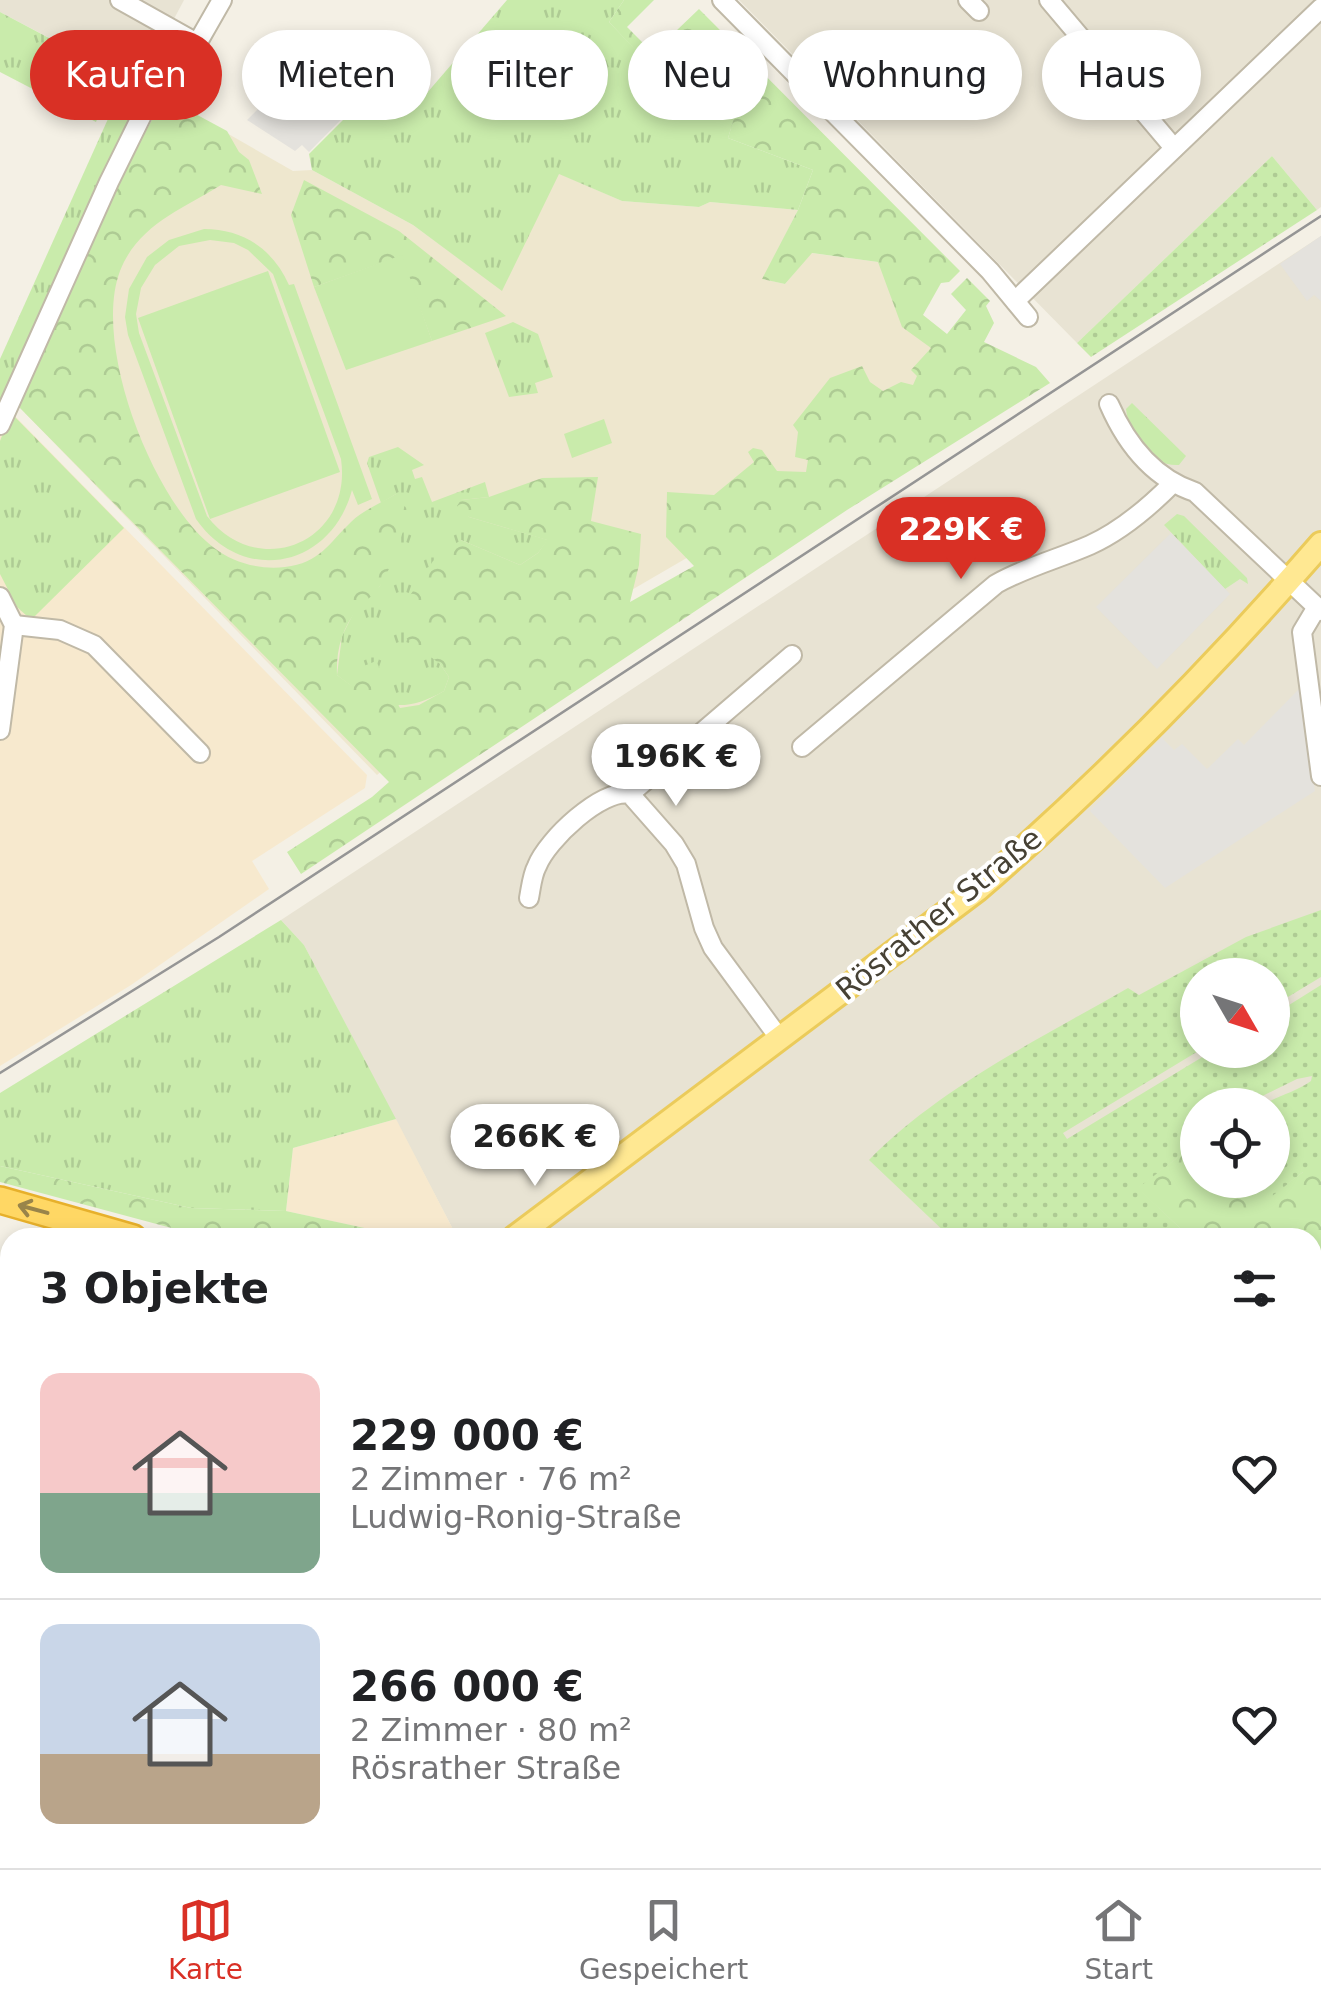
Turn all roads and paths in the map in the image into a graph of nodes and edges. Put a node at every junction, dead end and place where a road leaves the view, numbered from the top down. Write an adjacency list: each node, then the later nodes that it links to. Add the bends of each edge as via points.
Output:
1 (120, 0): 6 (street)
2 (222, 0): 7 (street)
3 (1049, 0): 9 (street)
4 (734, 4): 10 (street)
5 (1321, 8): 9 (street)
6 (175, 30)
7 (204, 30)
8 (139, 120): 13 (street)
9 (1174, 148): 10 (street)
10 (1015, 301): 11 (street)
11 (1028, 316)
12 (1109, 404): 14 (street, via 1124,438)
13 (0, 425)
14 (1172, 484): 16 (street, via 1195,492); 22 (street, via 1122,526 996,584)
15 (1321, 544): 16 (main road, Rösrather Straße)
16 (1290, 580): 18 (street); 27 (main road, Rösrather Straße, via 1027,846)
17 (0, 598): 19 (street)
18 (1319, 609): 24 (street, via 1302,632)
19 (14, 626): 21 (street); 23 (street, via 60,630 94,645)
20 (792, 655): 25 (street)
21 (0, 730)
22 (802, 748)
23 (200, 753)
24 (1321, 776)
25 (630, 794): 26 (street, via 612,793 555,840 536,866); 27 (street, via 674,844 714,948)
26 (529, 898)
27 (780, 1038): 30 (main road, Rösrather Straße)
28 (0, 1200): 29 (highway, one-way to 28)
29 (97, 1228)
30 (526, 1228)

